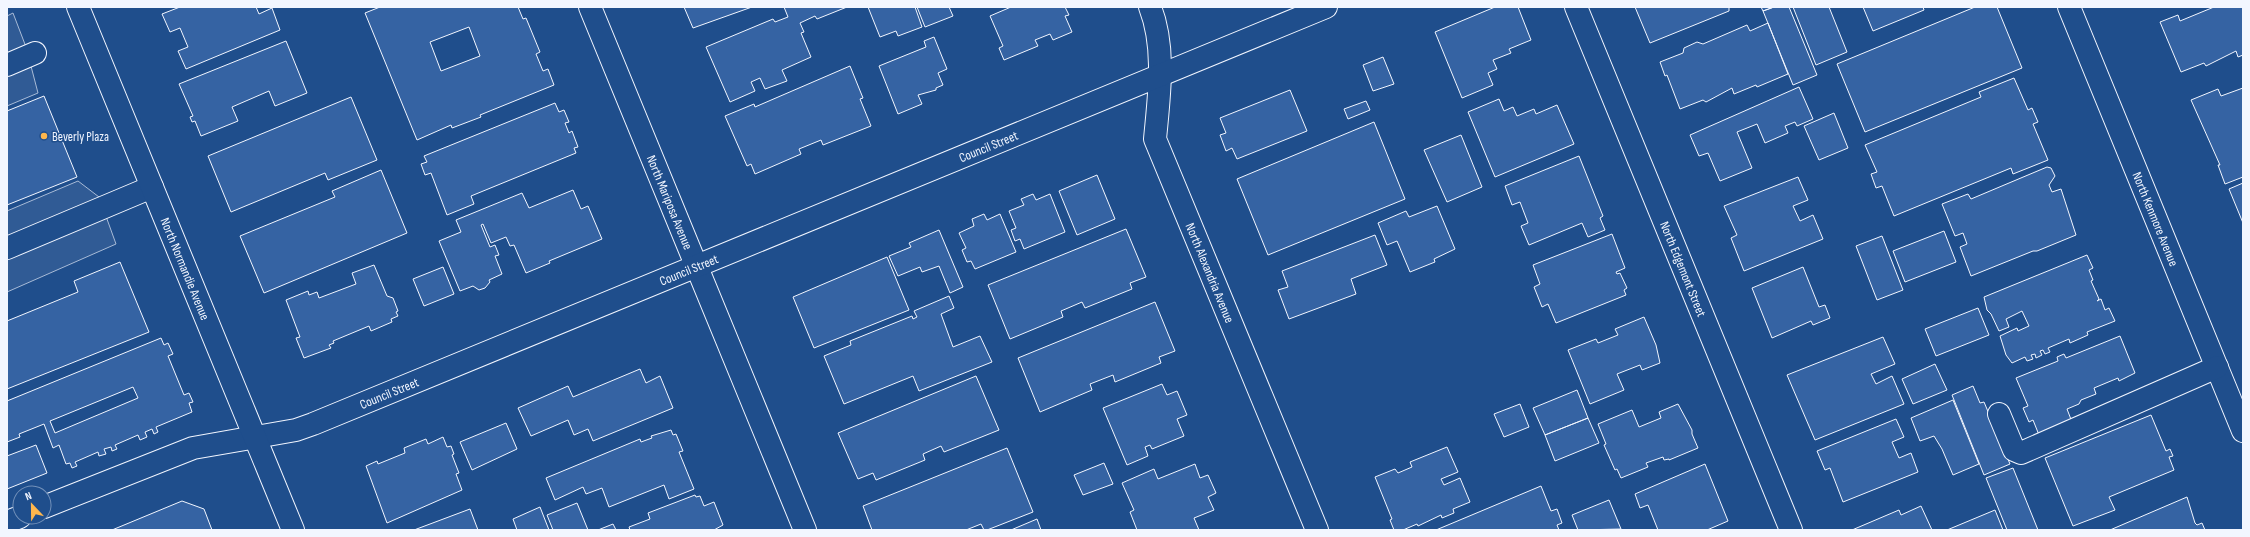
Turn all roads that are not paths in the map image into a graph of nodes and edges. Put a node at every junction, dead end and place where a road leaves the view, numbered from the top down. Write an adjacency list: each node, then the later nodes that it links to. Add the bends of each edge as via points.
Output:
1 (78, 7): 10 (street, North Normandie Avenue)
2 (590, 7): 12 (street, North Mariposa Avenue)
3 (1150, 7): 9 (street, North Alexandria Avenue, via 1156,23)
4 (1326, 7): 9 (street, Council Street)
5 (1576, 7): 21 (street, North Edgemont Street)
6 (2069, 7): 13 (street, North Kenmore Avenue)
7 (35, 53): 8 (street)
8 (7, 65)
9 (1160, 75): 12 (street, Council Street); 20 (street, North Alexandria Avenue, via 1155,139)
10 (152, 187): 11 (street); 16 (street, North Normandie Avenue)
11 (7, 248)
12 (696, 266): 16 (street, Council Street, via 313,424 296,430); 19 (street, North Mariposa Avenue)
13 (2217, 367): 14 (street, via 2021,452 2014,450); 15 (street, North Kenmore Avenue)
14 (1999, 414)
15 (2243, 431)
16 (255, 437): 17 (street, Council Street, via 193,448); 18 (street, North Normandie Avenue)
17 (52, 505)
18 (293, 530)
19 (805, 530)
20 (1316, 530)
21 (1791, 530)

